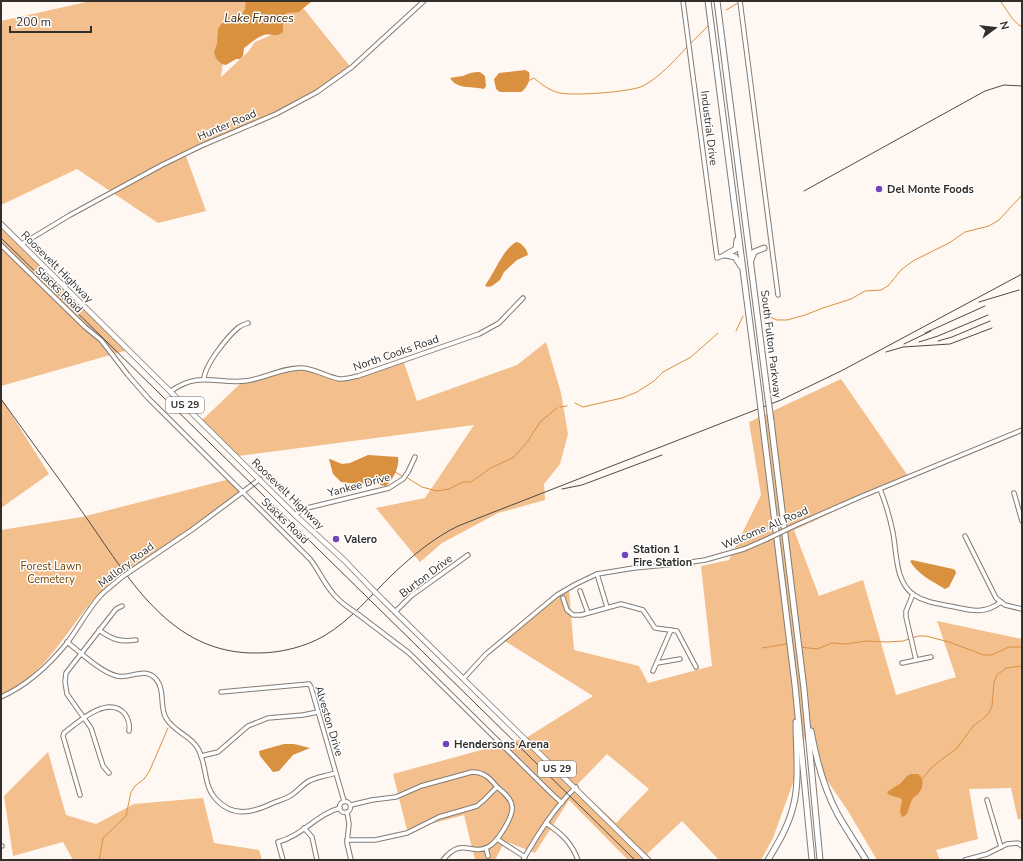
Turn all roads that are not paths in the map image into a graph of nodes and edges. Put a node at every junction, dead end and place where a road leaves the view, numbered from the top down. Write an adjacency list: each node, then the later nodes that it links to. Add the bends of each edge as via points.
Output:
1 (424, 1): 9 (street, Hunter Road, via 352,67 317,92 276,114 162,165)
2 (683, 1): 13 (street, Industrial Drive, via 717,258)
3 (708, 1): 7 (highway, South Fulton Parkway)
4 (717, 1): 8 (highway, South Fulton Parkway)
5 (740, 1): 11 (street)
6 (1, 224): 9 (main road, Roosevelt Highway / US 29)
7 (738, 226): 13 (highway, via 736,249); 15 (highway, South Fulton Parkway)
8 (747, 238): 12 (highway, via 753,246); 14 (highway, South Fulton Parkway)
9 (22, 244): 20 (main road, Roosevelt Highway / US 29)
10 (1, 245): 25 (street, Stacks Road, via 101,340 148,398)
11 (772, 247): 12 (street); 16 (street)
12 (764, 248): 14 (highway, via 753,253)
13 (725, 255): 15 (highway, via 737,259)
14 (750, 263): 55 (highway, South Fulton Parkway, bridge)
15 (744, 275): 54 (highway, South Fulton Parkway, bridge)
16 (778, 294)
17 (523, 298): 19 (street, North Cooks Road, via 499,323 479,334 352,378 340,378 313,369 300,368 287,369 246,381)
18 (248, 323): 19 (street, via 240,326 220,348 205,372)
19 (204, 379): 20 (street, North Cooks Road, via 185,382)
20 (171, 391): 23 (main road, Roosevelt Highway / US 29)
21 (1022, 430): 24 (street, Welcome All Road)
22 (415, 457): 27 (street, Yankee Drive, via 408,472 390,488 303,509)
23 (260, 479): 25 (street, Mallory Road); 27 (main road, Roosevelt Highway / US 29)
24 (880, 489): 31 (street, Welcome All Road, bridge, via 744,549 705,560); 33 (street, via 901,577)
25 (242, 492): 44 (street, Mallory Road, bridge, via 122,577 101,596); 69 (street, Stacks Road, bridge, via 310,559 340,601 409,653)
26 (1014, 493): 28 (street)
27 (295, 515): 39 (main road, Roosevelt Highway / US 29, bridge)
28 (1022, 521)
29 (965, 536): 35 (street, via 993,594)
30 (468, 555): 39 (street, Burton Drive, via 411,596)
31 (597, 574): 37 (street); 53 (street, Welcome All Road, via 560,593 486,654)
32 (580, 591): 40 (street)
33 (913, 594): 35 (street, via 928,602 974,612 988,610); 48 (street, via 906,610 906,617)
34 (563, 598): 40 (street, via 567,610 573,616)
35 (1001, 602): 38 (street)
36 (122, 606): 41 (street, via 116,609)
37 (607, 607): 40 (street); 42 (street, via 621,604 643,610 656,628)
38 (1022, 609)
39 (395, 612): 53 (main road, Roosevelt Highway / US 29)
40 (588, 613)
41 (99, 630): 43 (street, via 118,641); 45 (street)
42 (671, 630): 49 (street); 51 (street, via 677,631)
43 (136, 640)
44 (67, 642): 45 (street); 57 (street, Mallory Road, via 38,673)
45 (81, 653): 59 (street, via 66,673 65,682 67,694); 61 (street, via 113,675 120,677 151,674 159,684 164,716 171,726 193,743)
46 (931, 657): 48 (street)
47 (680, 659): 49 (street)
48 (916, 660): 50 (street)
49 (656, 663): 52 (street)
50 (902, 663)
51 (696, 668)
52 (653, 671)
53 (464, 678): 65 (main road, Roosevelt Highway / US 29)
54 (796, 685): 88 (highway, via 795,796 785,831); 89 (highway)
55 (804, 689): 90 (highway); 91 (highway, via 812,738 828,793 837,813)
56 (221, 692): 58 (street, Alveston Drive, via 307,684 311,687)
57 (1, 697)
58 (318, 712): 61 (street, via 268,718 248,726 218,752); 63 (street, Alveston Drive)
59 (84, 718): 60 (street, via 104,707 115,708 128,718); 62 (street, via 91,728 103,766); 66 (street, via 63,736)
60 (129, 731)
61 (201, 756): 63 (street, via 210,790 230,811 261,809 290,796 309,781)
62 (109, 773)
63 (335, 774): 68 (street, Alveston Drive)
64 (497, 787): 70 (street, via 486,775 472,772 421,786 396,797); 75 (street, via 508,797 513,808); 76 (street, via 477,806 439,817 407,834 374,840)
65 (576, 787): 69 (street); 87 (main road, Roosevelt Highway / US 29)
66 (80, 795)
67 (987, 800): 78 (street)
68 (344, 801): 70 (street); 71 (street)
69 (562, 803): 73 (street)
70 (351, 805): 72 (street)
71 (340, 808): 72 (street); 74 (street, via 324,814)
72 (347, 812): 76 (street)
73 (546, 823): 81 (street); 86 (street, via 571,843)
74 (304, 828): 82 (street, via 289,839 278,842); 83 (street, via 312,837)
75 (497, 839): 79 (street); 81 (street)
76 (347, 840): 84 (street)
77 (1022, 846): 78 (street, via 1018,843)
78 (1001, 847): 92 (street)
79 (486, 848): 80 (street); 85 (street, via 456,849)
80 (488, 856)
81 (524, 858)
82 (282, 860)
83 (317, 860)
84 (351, 860)
85 (443, 860)
86 (578, 860)
87 (648, 860)
88 (768, 860)
89 (812, 860)
90 (820, 860)
91 (866, 860)
92 (966, 860)

